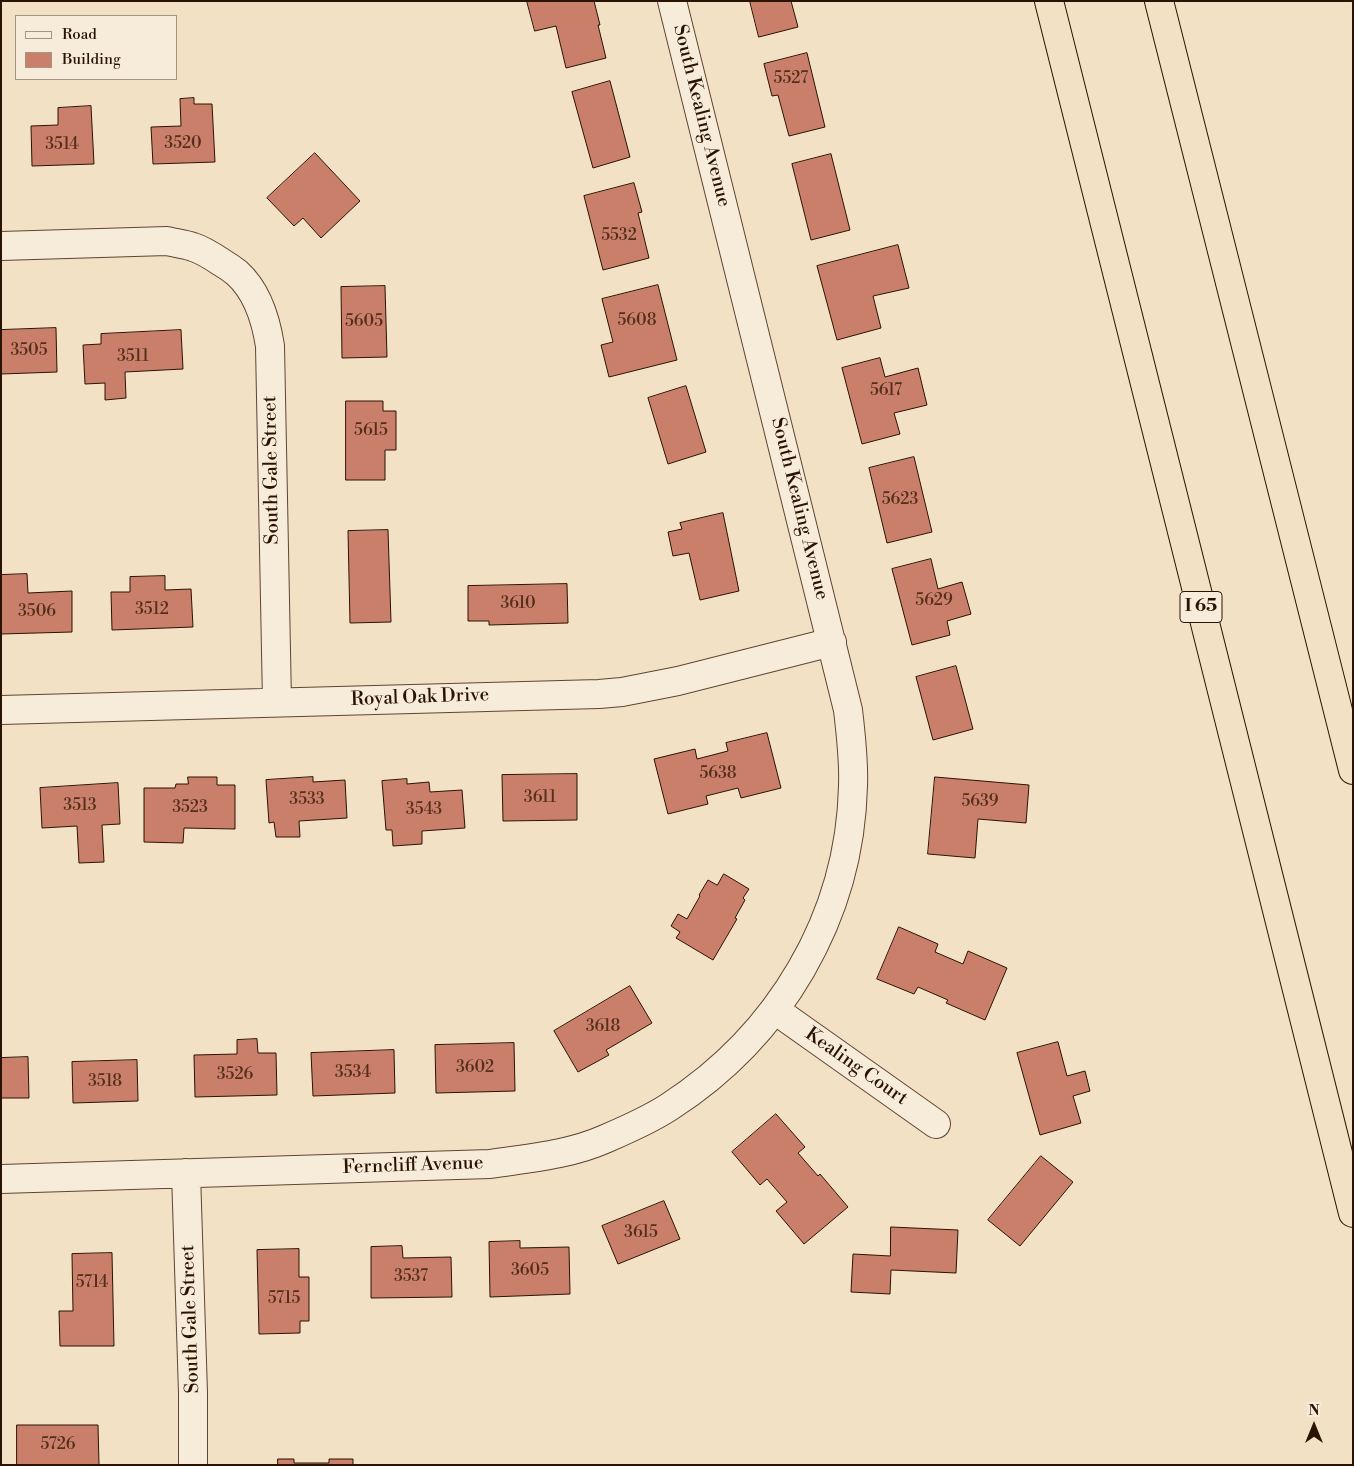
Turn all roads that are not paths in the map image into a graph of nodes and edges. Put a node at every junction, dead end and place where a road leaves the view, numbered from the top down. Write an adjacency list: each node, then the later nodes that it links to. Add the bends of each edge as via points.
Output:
1 (672, 1): 5 (street, South Kealing Avenue)
2 (1050, 1): 13 (highway, I 65)
3 (1159, 1): 8 (highway)
4 (1, 246): 6 (street, South Gale Street, via 167,241 204,251 236,272 245,282 262,313 268,336)
5 (832, 642): 6 (street, Royal Oak Drive, via 622,692); 9 (street, South Kealing Avenue, via 852,741 849,832 839,882 826,919 804,966)
6 (277, 702): 7 (street, Royal Oak Drive)
7 (1, 710)
8 (1353, 770)
9 (775, 1010): 10 (street, Kealing Court); 11 (street, Ferncliff Avenue, via 748,1043 693,1091 630,1128 562,1153 490,1164)
10 (936, 1124)
11 (186, 1173): 12 (street, Ferncliff Avenue); 14 (street, South Gale Street)
12 (1, 1179)
13 (1353, 1213)
14 (193, 1465)

